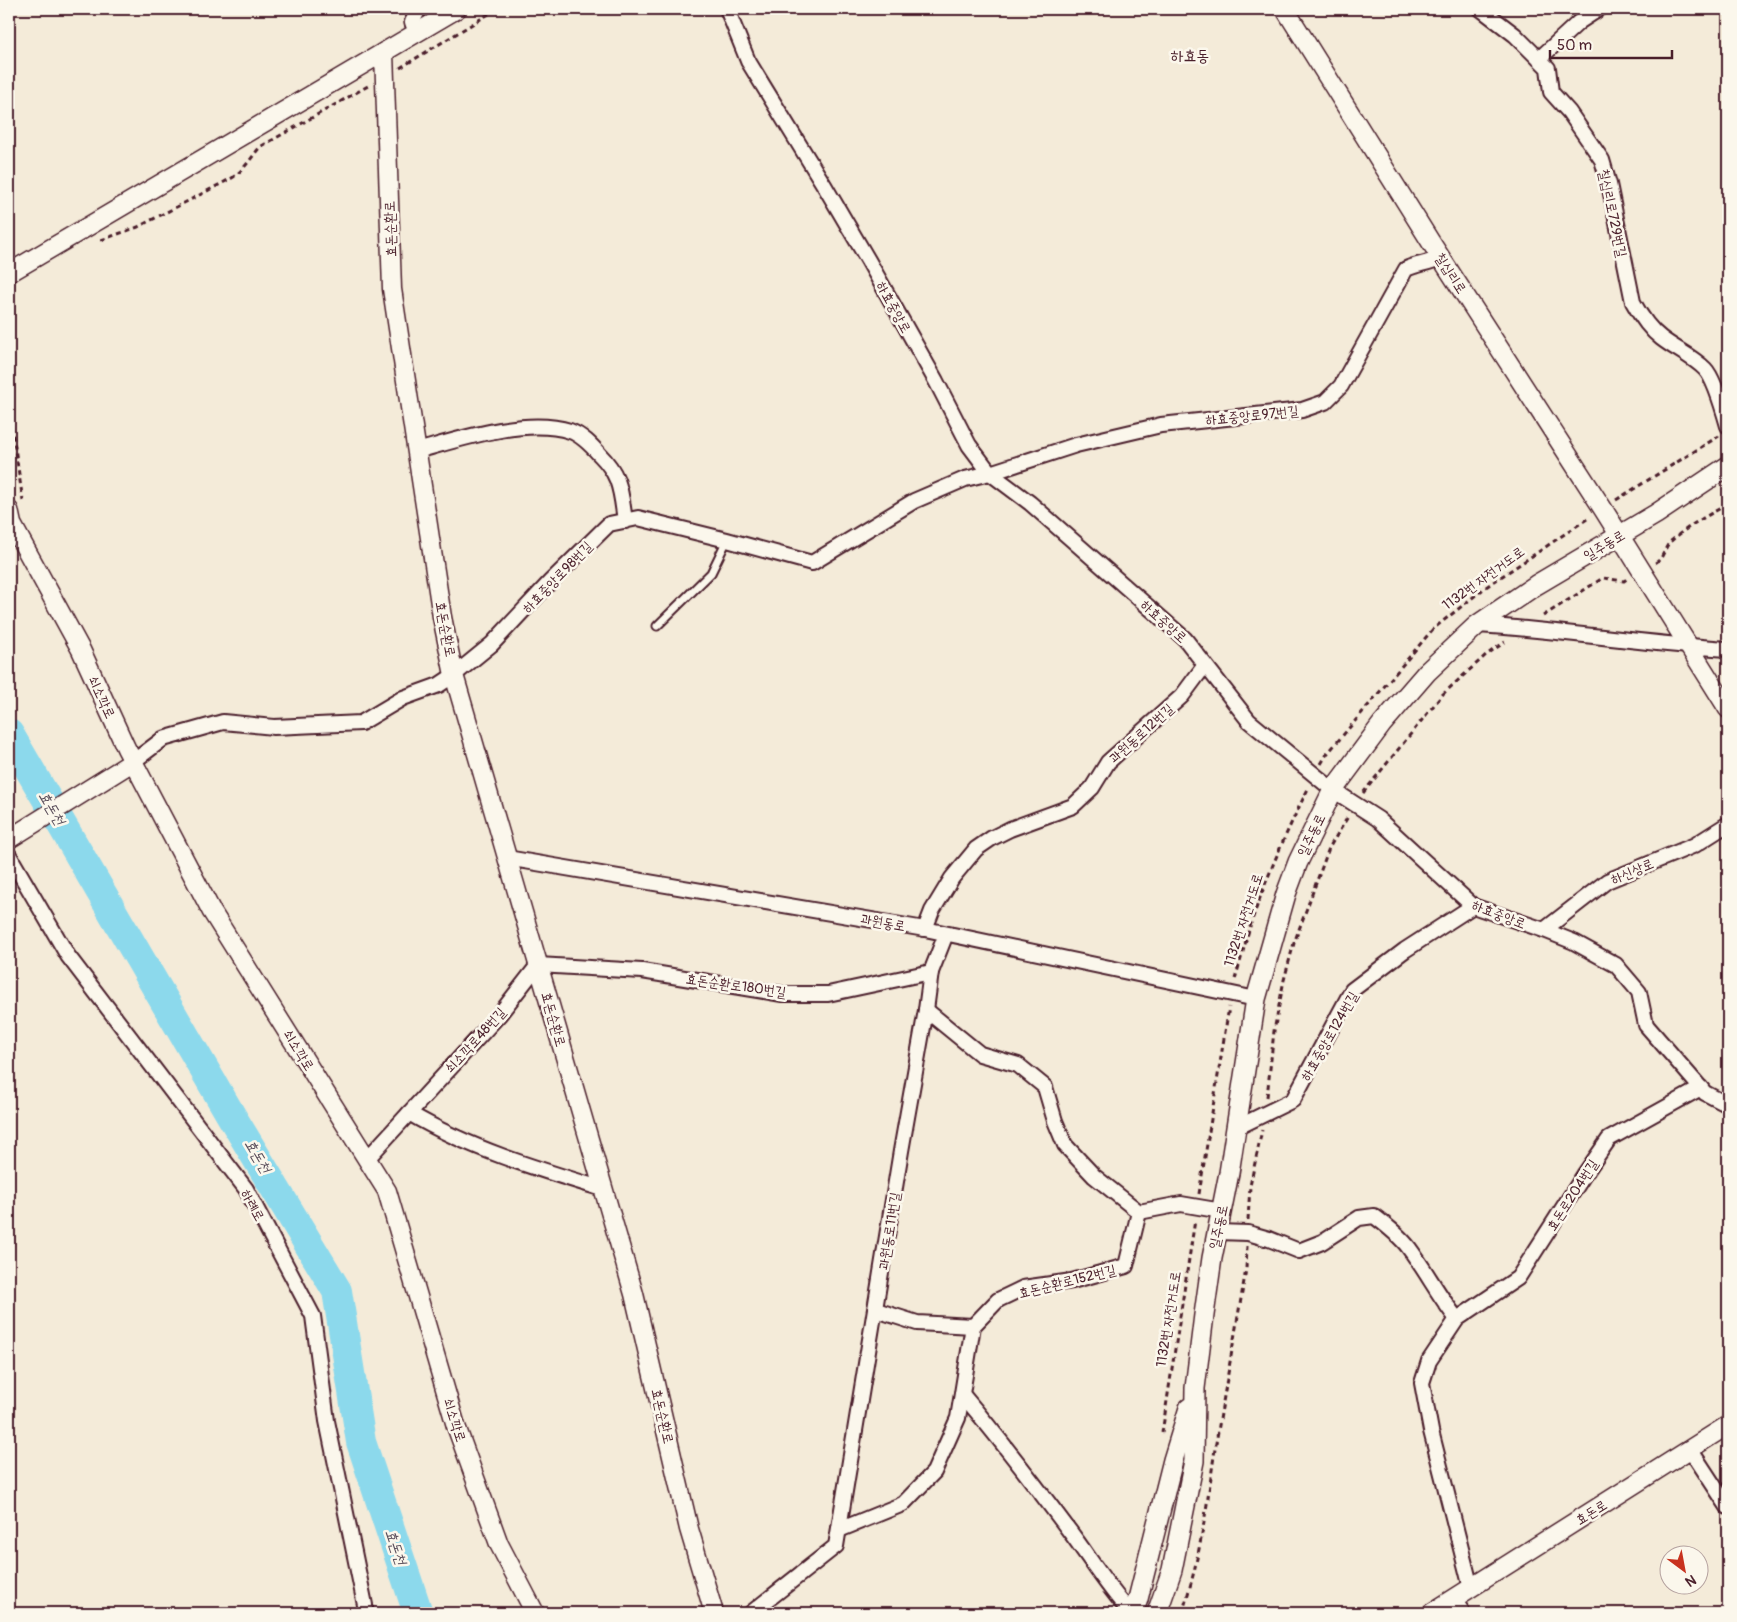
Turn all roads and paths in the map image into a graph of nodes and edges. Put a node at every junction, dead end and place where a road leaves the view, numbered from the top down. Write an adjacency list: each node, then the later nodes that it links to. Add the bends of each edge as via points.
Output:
1 (418, 9): 8 (street, via 412,22)
2 (457, 9): 8 (street)
3 (497, 9): 11 (path)
4 (726, 9): 18 (street, 하효중앙로, via 748,61 868,260 969,445)
5 (1285, 9): 13 (street, 칠십리로)
6 (1480, 9): 10 (street, 칠십리로729번길, via 1515,35)
7 (1599, 9): 10 (street, via 1579,22)
8 (416, 33): 9 (street)
9 (384, 52): 11 (street, 효돈순환로); 14 (street)
10 (1539, 59): 15 (street, 칠십리로729번길, via 1548,68 1551,92 1602,160 1633,302 1642,319 1661,338 1706,370 1722,406)
11 (386, 77): 12 (path, via 260,147 242,172 232,178 138,227); 16 (street, 효돈순환로, via 392,289)
12 (97, 243)
13 (1441, 257): 18 (street, 하효중앙로97번길, via 1406,269 1341,386 1325,402 1302,410 1161,425 1076,445); 20 (street, 칠십리로)
14 (9, 273)
15 (1724, 430): 20 (path, 1132번 자전거도로)
16 (417, 451): 22 (street, via 480,434 525,427 572,431 610,465 617,480); 31 (street, 효돈순환로)
17 (1727, 469): 23 (main road, 일주동로)
18 (990, 473): 24 (street, 하효중앙로98번길, via 964,479 914,501 812,563); 30 (street, 하효중앙로, via 1030,503 1185,639)
19 (1728, 504): 25 (path, via 1705,516 1669,543 1660,561)
20 (1603, 508): 23 (street, 칠십리로); 34 (path, 1132번 자전거도로, via 1486,587 1433,629 1328,754)
21 (9, 510): 33 (street, 쇠소깍로, via 12,524 81,650)
22 (625, 521): 24 (street, 하효중앙로98번길, via 638,518); 31 (street, 하효중앙로98번길, via 609,524 492,644)
23 (1620, 535): 25 (street); 26 (main road, 일주동로)
24 (727, 540): 27 (lane, via 711,573)
25 (1642, 570): 28 (street)
26 (1477, 625): 28 (street); 35 (main road, 일주동로, via 1403,699)
27 (657, 626)
28 (1690, 647): 29 (street); 32 (street)
29 (1728, 649)
30 (1205, 665): 34 (street, 하효중앙로, via 1249,721); 41 (street, 과원동로12번길, via 1182,696 1108,762 1092,788 1073,806 1010,829 976,849 952,878)
31 (454, 676): 33 (street, 하효중앙로98번길, via 403,698 361,723 274,727 223,722 163,739); 39 (street, 효돈순환로)
32 (1728, 709)
33 (134, 761): 37 (street); 53 (street, 쇠소깍로, via 212,912)
34 (1315, 774): 35 (street, 하효중앙로); 46 (path, 1132번 자전거도로, via 1272,866 1252,920)
35 (1333, 790): 40 (street, 하효중앙로, via 1378,819); 47 (main road, 일주동로, via 1286,894)
36 (1728, 824): 42 (street, 하신상로, via 1696,845 1607,881)
37 (13, 837)
38 (9, 855): 72 (street, 하례로, via 68,956 246,1190 313,1316 327,1421)
39 (507, 858): 41 (street, 과원동로); 44 (street, 효돈순환로)
40 (1473, 906): 42 (street, 하효중앙로); 52 (street, 하효중앙로124번길, via 1405,950 1352,990 1293,1100)
41 (925, 929): 43 (street, 과원동로)
42 (1544, 930): 49 (street, 하효중앙로, via 1616,965 1639,992 1646,1025)
43 (946, 934): 45 (street, 과원동로11번길); 46 (street, 과원동로)
44 (538, 965): 45 (street, 효돈순환로180번길, via 642,971 782,994 828,994); 51 (street, 쇠소깍로48번길, via 499,1015); 54 (street, 효돈순환로)
45 (931, 972): 48 (street, 과원동로11번길)
46 (1231, 994): 47 (street, 과원동로); 55 (path, 1132번 자전거도로)
47 (1256, 999): 52 (main road, 일주동로)
48 (926, 1010): 57 (street, via 980,1054 1018,1065 1045,1087 1065,1145 1094,1176); 59 (street, 과원동로11번길)
49 (1700, 1088): 50 (street, 하효중앙로); 60 (street, 효돈로204번길, via 1609,1139 1518,1278)
50 (1728, 1104)
51 (409, 1113): 53 (street, 쇠소깍로48번길); 54 (street, via 438,1130 491,1151)
52 (1236, 1128): 56 (main road, 일주동로)
53 (367, 1158): 73 (street, 쇠소깍로, via 387,1191 456,1426 499,1544)
54 (603, 1189): 74 (street, 효돈순환로, via 634,1294 689,1529)
55 (1197, 1207): 56 (street); 57 (street, via 1181,1204); 65 (path, 1132번 자전거도로)
56 (1222, 1211): 58 (main road, 일주동로)
57 (1139, 1212): 61 (street, 효돈순환로152번길, via 1126,1266 1072,1281 1023,1288 998,1300)
58 (1218, 1232): 60 (street, via 1248,1233 1299,1250 1322,1242 1359,1218 1374,1216 1408,1246); 62 (main road, 일주동로)
59 (876, 1310): 61 (street, via 917,1323); 69 (street, 과원동로11번길)
60 (1458, 1319): 70 (street, 효돈로204번길, via 1429,1361 1422,1383)
61 (973, 1326): 63 (street)
62 (1195, 1388): 67 (main road, 일주동로); 76 (main road, 일주동로)
63 (962, 1394): 69 (street, via 958,1418 934,1472 903,1504); 76 (street, via 1016,1459 1112,1593)
64 (1728, 1425): 66 (street, 효돈로)
65 (1162, 1434)
66 (1690, 1449): 68 (street); 70 (street, 효돈로)
67 (1194, 1461): 77 (main road, 일주동로, via 1172,1570); 78 (main road, via 1193,1522 1188,1552)
68 (1728, 1507)
69 (839, 1530): 75 (street, via 836,1546)
70 (1471, 1588): 71 (street, 효돈로)
71 (1458, 1606): 79 (street, 효돈로)
72 (365, 1613)
73 (534, 1613)
74 (714, 1613)
75 (751, 1613)
76 (1132, 1613)
77 (1157, 1613)
78 (1169, 1613)
79 (1431, 1613)

